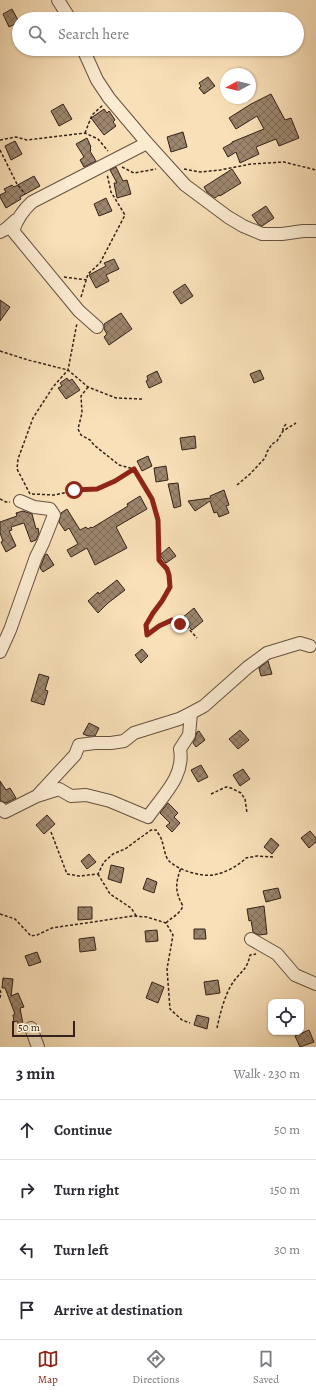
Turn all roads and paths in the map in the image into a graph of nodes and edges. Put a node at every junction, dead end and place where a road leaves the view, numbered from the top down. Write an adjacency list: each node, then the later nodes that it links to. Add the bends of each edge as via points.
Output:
1 (58, 0): 2 (street)
2 (66, 12)
3 (86, 56): 4 (street)
4 (109, 98): 5 (path, via 92,115); 7 (street)
5 (85, 133): 6 (path, via 27,140 16,137); 9 (path, via 98,139 106,149)
6 (0, 140)
7 (147, 143): 9 (street); 10 (street)
8 (0, 150): 12 (path, via 18,184)
9 (109, 162): 10 (path, via 134,173); 12 (street); 17 (path, via 111,192 125,215 100,263 88,274)
10 (167, 166): 11 (path, via 200,172 284,162); 14 (street, via 185,184 228,218 243,226 262,234)
11 (316, 170)
12 (32, 202): 13 (street, via 22,210)
13 (17, 220): 15 (street); 16 (street, via 13,231)
14 (316, 231)
15 (0, 232)
16 (50, 275): 17 (path); 18 (street)
17 (87, 280): 18 (path)
18 (78, 310): 19 (street); 21 (path)
19 (97, 328)
20 (0, 352): 21 (path)
21 (68, 370): 22 (path); 29 (path, via 53,387 33,418 18,459 17,469)
22 (88, 386): 23 (path, via 116,398); 27 (path, via 81,396 82,413 78,429 81,435 119,465)
23 (142, 399)
24 (296, 423): 26 (path)
25 (286, 424): 26 (path)
26 (283, 431): 28 (path, via 265,458)
27 (134, 469): 29 (path, via 97,489 79,489); 31 (path, via 152,499 158,520 159,560 167,569 170,587 146,625 147,635 172,620 187,627)
28 (237, 485)
29 (25, 498): 30 (path, via 6,502); 33 (street, via 34,507 50,509 54,515)
30 (0, 499)
31 (197, 638)
32 (310, 646): 34 (street, via 300,643 267,653 248,666 204,706)
33 (0, 652)
34 (191, 713): 36 (street, via 134,733 124,741 79,746 75,754); 36 (street, via 189,735 180,749 182,757 174,783 148,817 110,801 86,795 71,796 60,789)
35 (211, 794): 38 (path, via 226,787 232,788 245,799)
36 (36, 796): 37 (street, via 5,812)
37 (0, 808)
38 (247, 813)
39 (51, 832): 42 (path, via 67,874)
40 (273, 857): 41 (path, via 246,858 241,863 213,875)
41 (181, 868): 42 (path, via 168,860 156,830 151,830 125,849 113,854 104,862); 45 (path, via 176,886 177,896 183,906 180,913)
42 (98, 874): 44 (path, via 110,894 131,908)
43 (0, 914): 44 (path, via 15,919 31,936 52,928)
44 (137, 916): 45 (path)
45 (166, 923): 51 (path, via 174,935 167,969 170,1009)
46 (251, 939): 47 (street)
47 (272, 950): 48 (street, via 295,975); 53 (path, via 250,955 244,972 234,981 226,997)
48 (316, 984)
49 (0, 990): 50 (path)
50 (0, 998)
51 (190, 1024)
52 (31, 1028): 54 (street)
53 (217, 1028)
54 (38, 1047)

